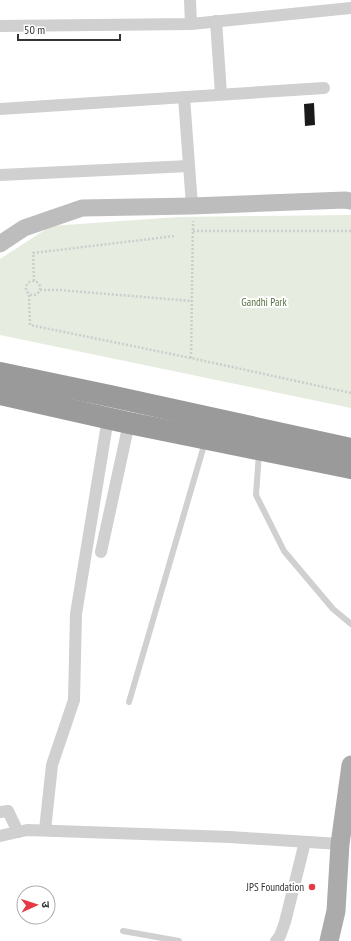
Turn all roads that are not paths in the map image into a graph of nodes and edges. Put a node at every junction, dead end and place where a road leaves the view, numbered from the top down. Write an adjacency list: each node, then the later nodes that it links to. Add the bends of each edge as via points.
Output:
1 (190, 0): 4 (street)
2 (351, 8): 3 (street)
3 (216, 21): 4 (street); 7 (street)
4 (191, 24): 5 (street)
5 (0, 26)
6 (324, 88): 7 (street)
7 (221, 94): 8 (street)
8 (184, 97): 9 (street); 10 (street)
9 (0, 108)
10 (189, 166): 11 (street); 13 (street)
11 (0, 176)
12 (349, 199): 13 (street)
13 (192, 206): 14 (street, via 82,208 24,228)
14 (0, 244)
15 (0, 373): 21 (highway, via 110,396)
16 (0, 394): 17 (highway)
17 (108, 418): 18 (highway); 27 (street, via 76,614 74,700 52,765)
18 (129, 423): 19 (highway); 22 (street)
19 (206, 438): 20 (highway); 24 (lane)
20 (260, 450): 21 (highway); 23 (lane, via 256,495 284,551 332,610)
21 (348, 463)
22 (101, 552)
23 (351, 624)
24 (129, 702)
25 (351, 765): 31 (main road)
26 (0, 812): 28 (street, via 8,811)
27 (44, 830): 28 (street); 30 (street)
28 (18, 832): 29 (street)
29 (0, 836)
30 (305, 842): 31 (street); 34 (street, via 280,936)
31 (346, 844): 35 (main road)
32 (124, 931): 33 (lane)
33 (178, 941)
34 (276, 941)
35 (329, 941)

